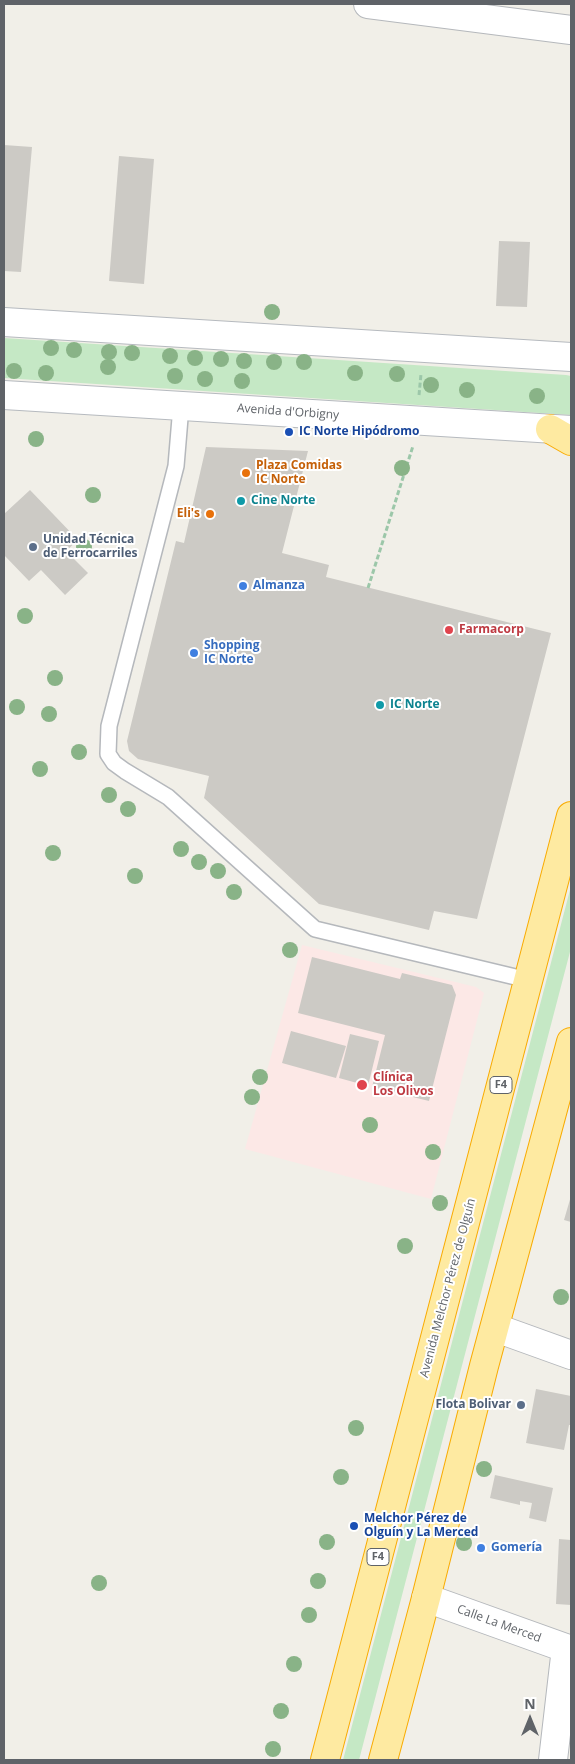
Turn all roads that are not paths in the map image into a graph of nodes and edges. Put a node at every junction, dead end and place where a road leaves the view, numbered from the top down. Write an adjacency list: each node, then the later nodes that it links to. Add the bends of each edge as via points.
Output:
1 (368, 4): 2 (main road)
2 (571, 30)
3 (4, 322): 4 (main road)
4 (571, 357)
5 (4, 395): 6 (main road, Avenida d'Orbigny)
6 (181, 406): 7 (main road, Avenida d'Orbigny); 9 (lane, via 176,466 109,726 108,754 125,771 168,797 315,928)
7 (564, 434)
8 (571, 816): 9 (highway, Avenida Melchor Pérez de Olguín / F4)
9 (528, 980): 15 (highway, Avenida Melchor Pérez de Olguín / F4)
10 (571, 1045): 11 (highway)
11 (496, 1328): 12 (main road); 13 (highway)
12 (571, 1354)
13 (426, 1598): 14 (main road, Calle La Merced); 16 (highway)
14 (569, 1649): 17 (main road)
15 (324, 1760)
16 (383, 1760)
17 (553, 1760)

